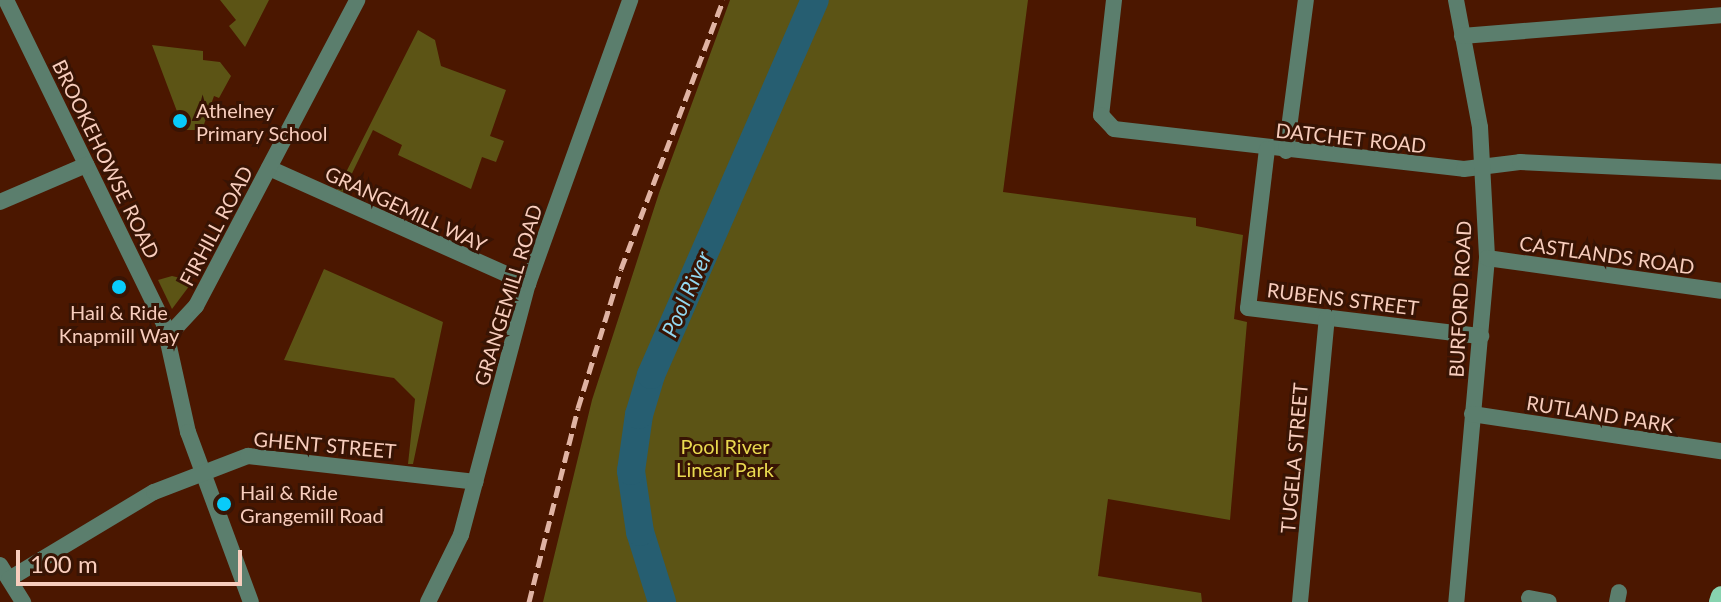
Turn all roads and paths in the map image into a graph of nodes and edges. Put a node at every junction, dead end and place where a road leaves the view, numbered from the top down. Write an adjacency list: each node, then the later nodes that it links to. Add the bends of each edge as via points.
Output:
1 (6, 0): 11 (street, BROOKEHOWSE ROAD)
2 (357, 0): 13 (street, FIRHILL ROAD)
3 (630, 0): 17 (street, GRANGEMILL ROAD)
4 (1114, 0): 9 (street, DATCHET ROAD, via 1101,110 1104,123 1114,129)
5 (1306, 0): 10 (street)
6 (1456, 0): 8 (street, BURFORD ROAD)
7 (1721, 15): 8 (street)
8 (1462, 36): 12 (street, BURFORD ROAD)
9 (1267, 149): 10 (street, DATCHET ROAD); 19 (street, RUBENS STREET, via 1248,308)
10 (1286, 151): 12 (street, DATCHET ROAD, via 1464,169)
11 (86, 165): 15 (street); 20 (street, BROOKEHOWSE ROAD)
12 (1484, 166): 14 (street, DATCHET ROAD, via 1520,162); 16 (street, BURFORD ROAD)
13 (269, 168): 17 (street, GRANGEMILL WAY); 20 (street, FIRHILL ROAD, via 196,306)
14 (1721, 172)
15 (0, 202)
16 (1487, 258): 18 (street, CASTLANDS ROAD); 21 (street, BURFORD ROAD)
17 (528, 284): 25 (street, GRANGEMILL ROAD)
18 (1721, 291)
19 (1327, 317): 21 (street, RUBENS STREET); 32 (street, TUGELA STREET)
20 (168, 336): 24 (street, BROOKEHOWSE ROAD)
21 (1481, 336): 22 (street, BURFORD ROAD)
22 (1472, 414): 23 (street, RUTLAND PARK); 33 (street, BURFORD ROAD)
23 (1721, 451)
24 (202, 473): 25 (street, GHENT STREET, via 260,455); 26 (street, GHENT STREET, via 137,501); 30 (street, BROOKEHOWSE ROAD)
25 (476, 482): 31 (street, GRANGEMILL ROAD, via 451,561)
26 (4, 572): 29 (street)
27 (1721, 596): 35 (main road)
28 (1529, 598): 34 (street)
29 (23, 602)
30 (251, 602)
31 (428, 602)
32 (1300, 602)
33 (1456, 602)
34 (1549, 602)
35 (1719, 602)

